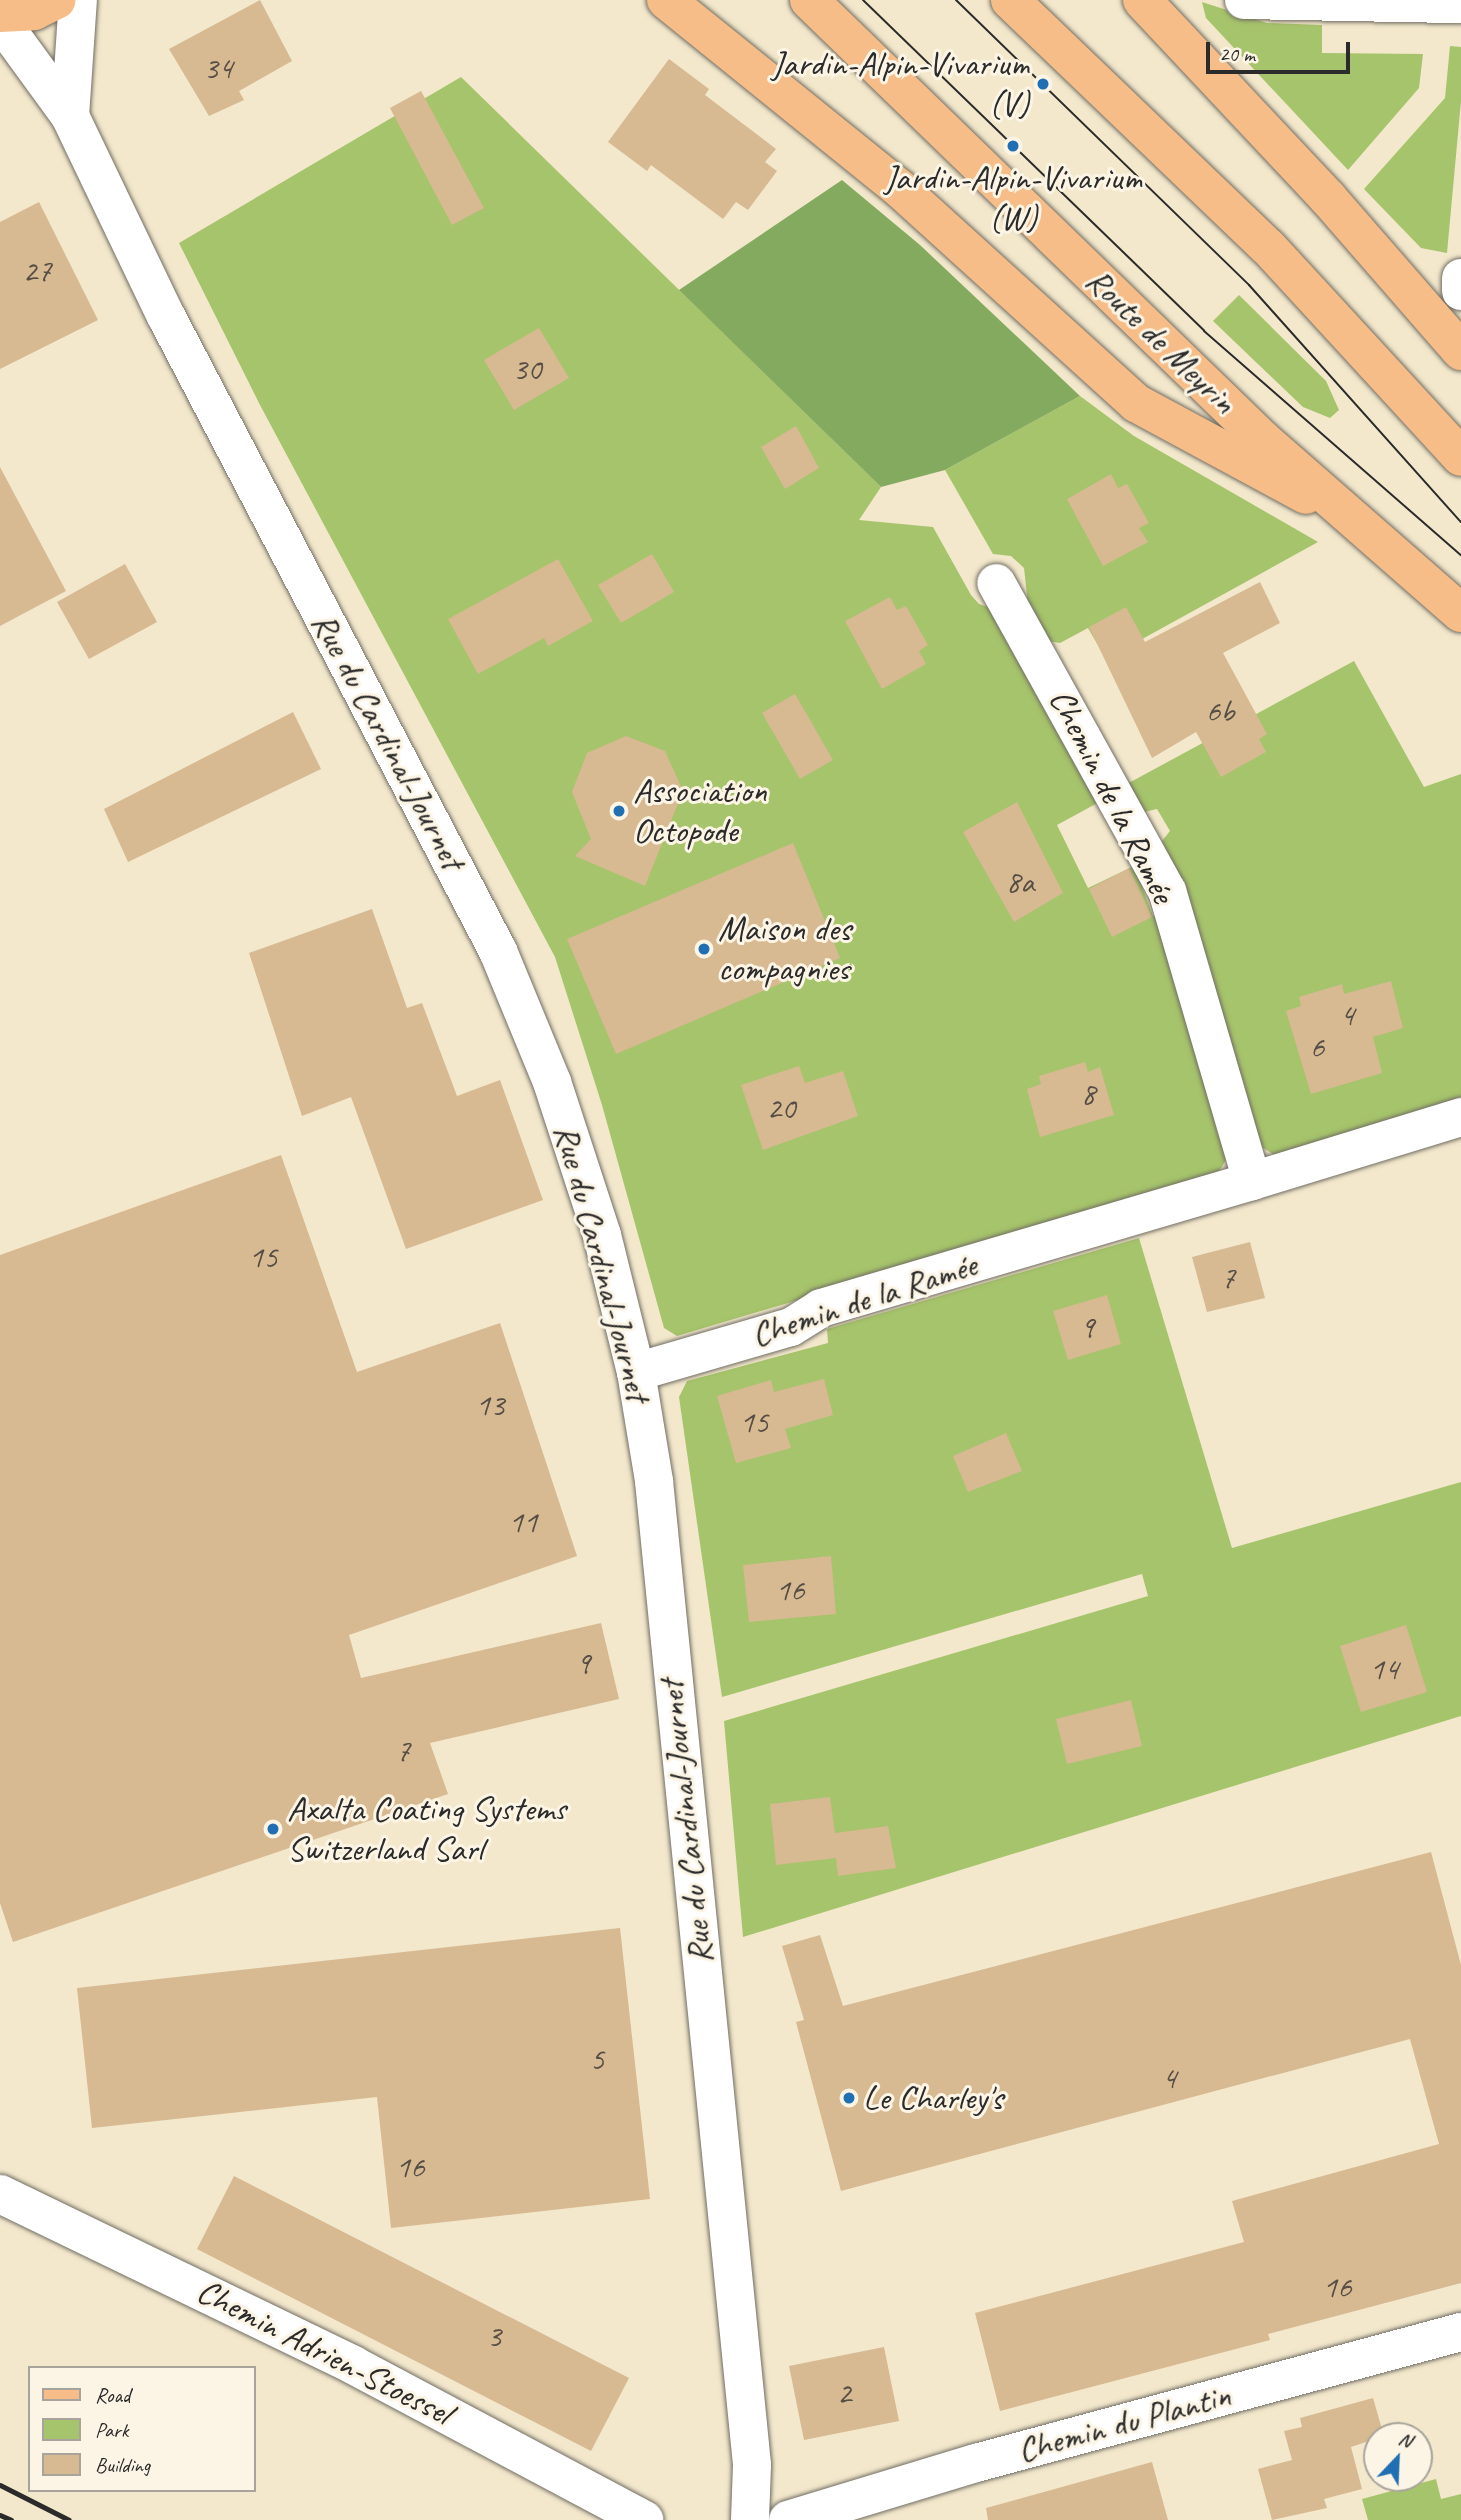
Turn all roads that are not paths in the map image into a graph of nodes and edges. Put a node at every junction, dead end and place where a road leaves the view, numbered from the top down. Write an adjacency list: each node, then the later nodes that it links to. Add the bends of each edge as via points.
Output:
1 (57, 0): 9 (main road, via 34,11)
2 (78, 0): 11 (street, Rue du Cardinal-Journet)
3 (666, 0): 16 (main road, via 919,205 1136,404)
4 (809, 0): 16 (main road, Route de Meyrin, via 1262,439)
5 (1010, 0): 15 (main road, via 1268,247)
6 (1142, 0): 14 (main road, via 1328,198)
7 (1247, 1): 8 (street)
8 (1461, 4)
9 (0, 13)
10 (0, 20): 11 (street, Rue du Cardinal-Journet)
11 (70, 116): 21 (street, Rue du Cardinal-Journet, via 166,316 498,951 573,1146 602,1235)
12 (1461, 278): 13 (street)
13 (1461, 291)
14 (1461, 351)
15 (1461, 457)
16 (1361, 522): 18 (main road, Route de Meyrin)
17 (996, 583): 20 (street, Chemin de la Ramée, via 1167,891)
18 (1461, 613)
19 (1461, 1117): 20 (street, Chemin de la Ramée)
20 (1252, 1181): 21 (street, Chemin de la Ramée, via 821,1308 791,1326)
21 (636, 1372): 25 (street, Rue du Cardinal-Journet, via 654,1481 752,2465)
22 (0, 2194): 24 (street, Chemin Adrien-Stoessel, via 353,2365)
23 (1461, 2332): 26 (street, Chemin du Plantin, via 976,2463)
24 (644, 2520)
25 (750, 2520)
26 (788, 2520)

